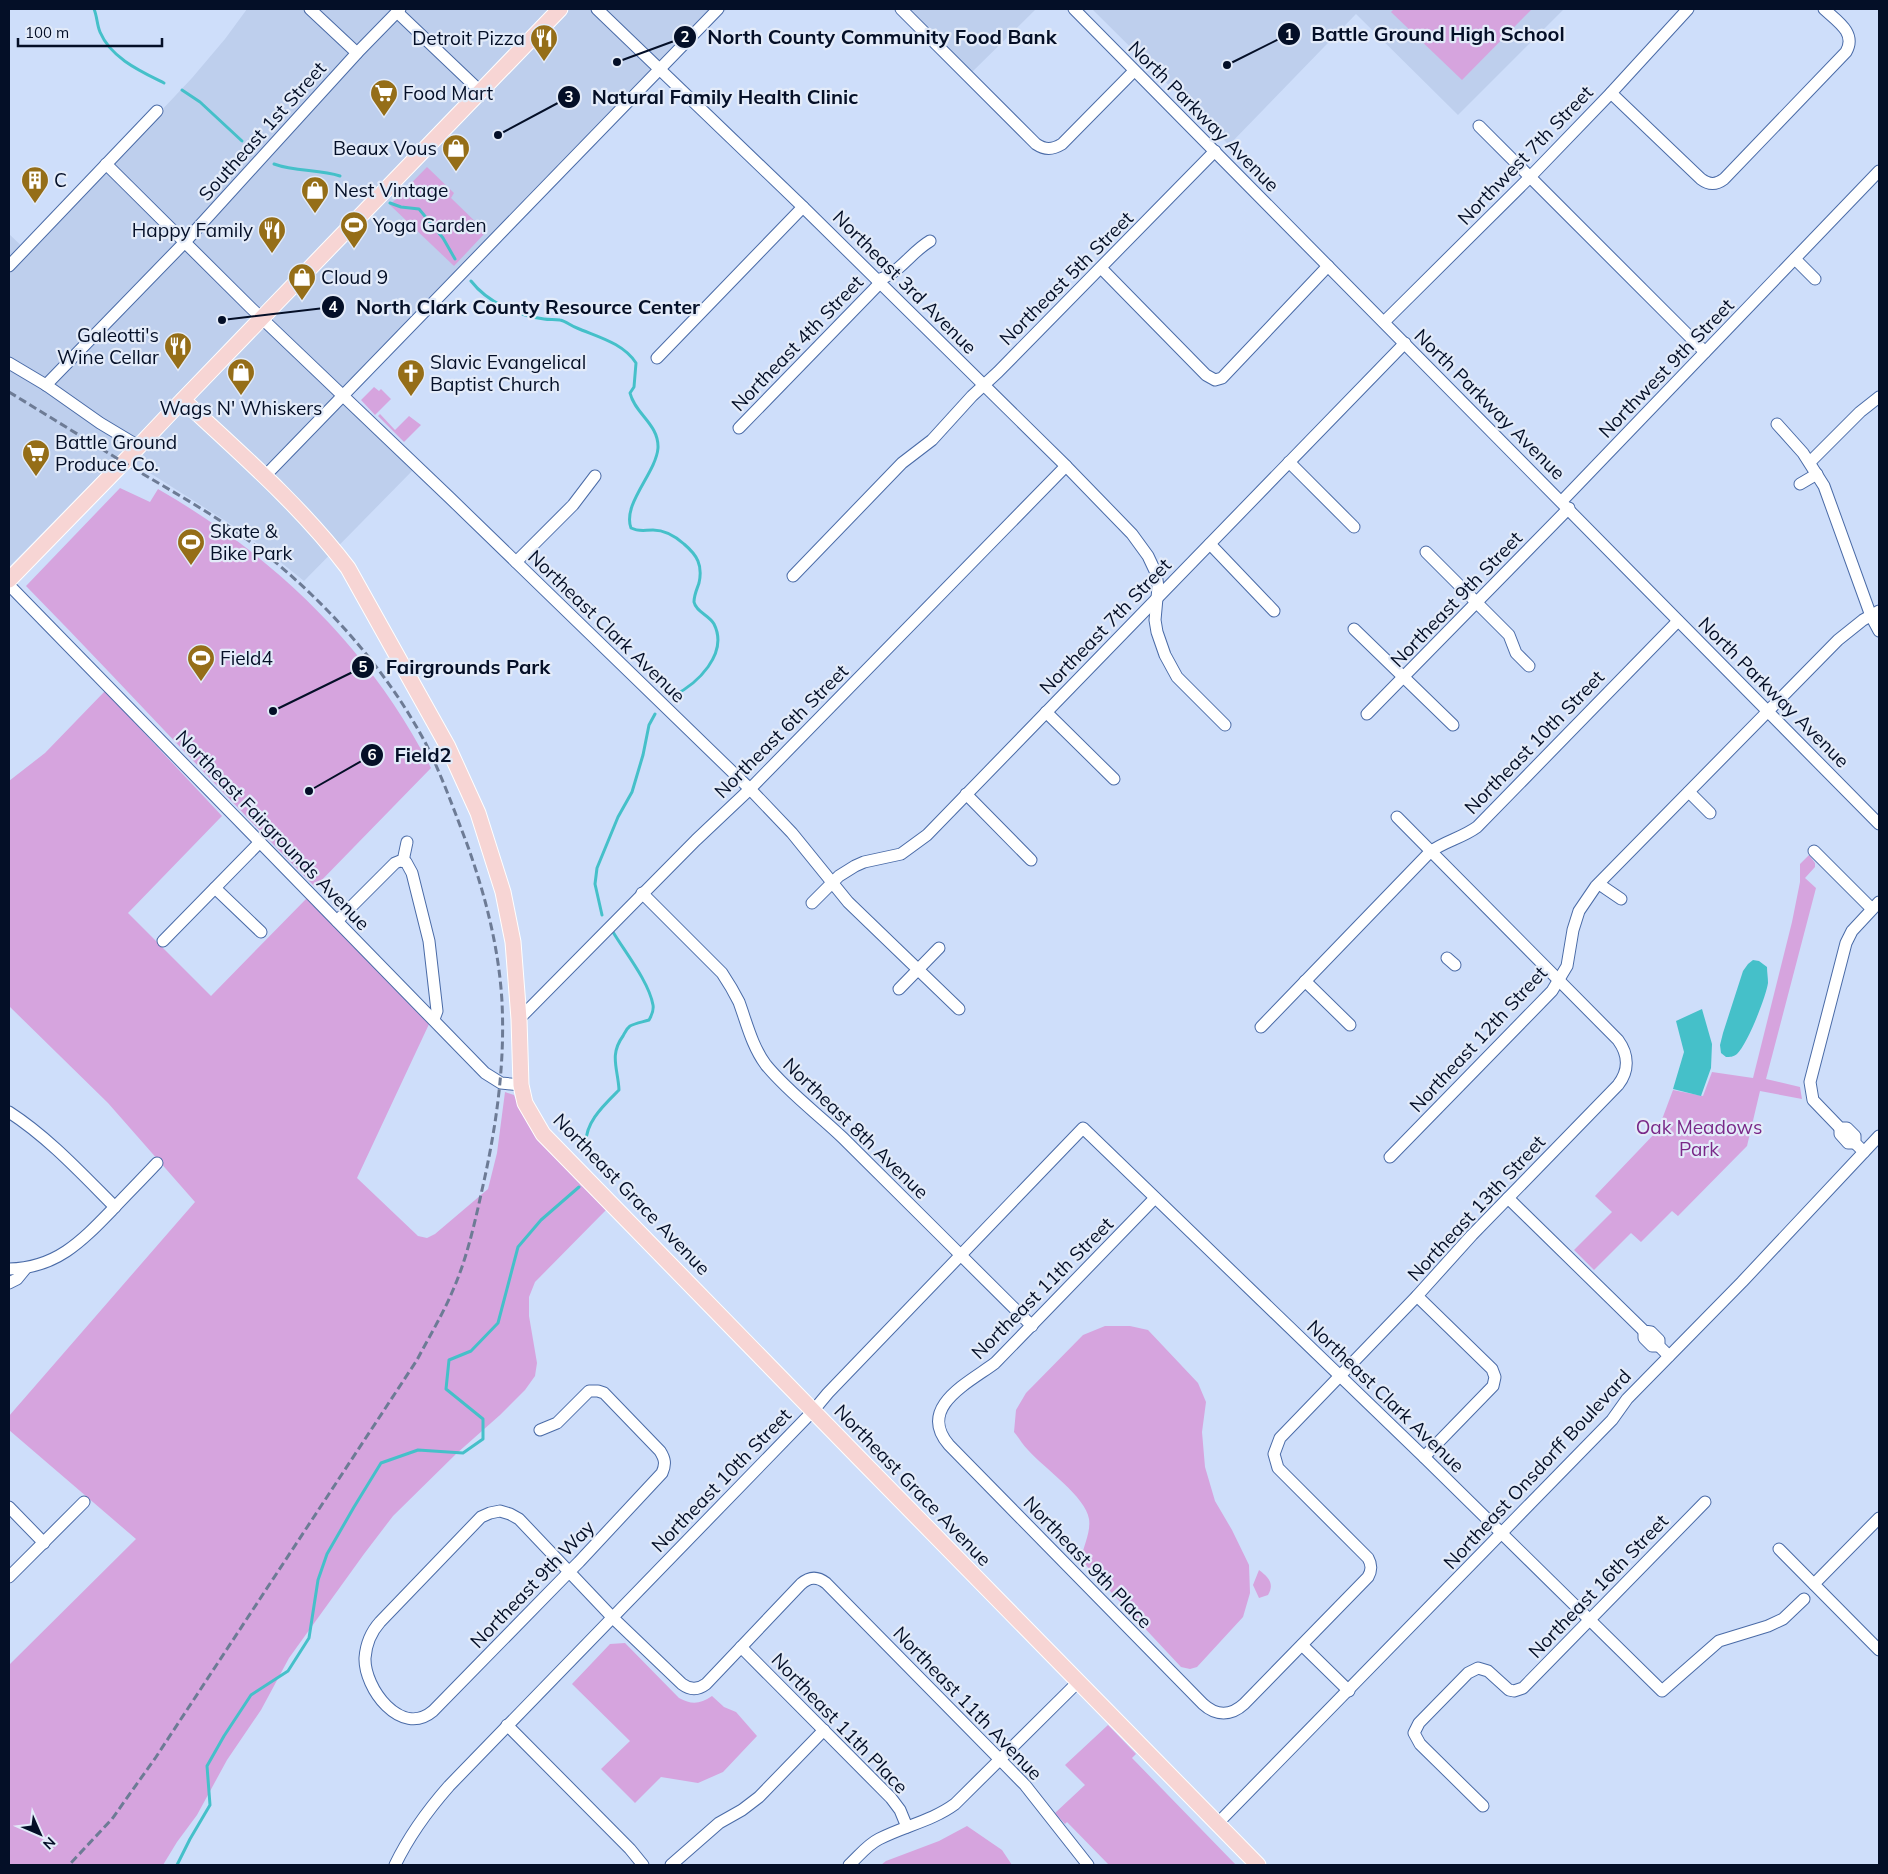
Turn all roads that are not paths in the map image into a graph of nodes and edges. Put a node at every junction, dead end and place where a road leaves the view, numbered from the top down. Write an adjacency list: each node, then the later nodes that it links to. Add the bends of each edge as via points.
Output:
1 (310, 9): 10 (street)
2 (560, 9): 13 (main road)
3 (596, 9): 11 (street, Northeast 3rd Avenue)
4 (718, 9): 11 (street)
5 (901, 9): 12 (street, via 1036,144 1046,149 1062,144)
6 (1074, 9): 12 (street, North Parkway Avenue)
7 (1688, 9): 14 (street, Northwest 7th Street)
8 (1824, 9): 14 (street, via 1846,30 1849,47 1721,181 1711,184 1701,179)
9 (399, 10): 10 (street, Southeast 1st Street); 13 (street)
10 (357, 54): 23 (street, Southeast 1st Street)
11 (660, 69): 21 (street, Northeast 3rd Avenue); 38 (street)
12 (1134, 71): 17 (street, North Parkway Avenue)
13 (480, 91): 30 (main road)
14 (1611, 93): 20 (street, Northwest 7th Street)
15 (157, 110): 18 (street)
16 (1479, 126): 20 (street)
17 (1215, 152): 26 (street, North Parkway Avenue); 27 (street, Northeast 5th Street)
18 (106, 164): 23 (street, Northeast Clark Avenue); 25 (street)
19 (1879, 171): 24 (street, Northwest 9th Street)
20 (1530, 177): 31 (street, Northwest 7th Street); 33 (street)
21 (803, 207): 29 (street, Northeast 3rd Avenue); 34 (street)
22 (930, 241): 29 (street, Northeast 4th Street)
23 (184, 243): 30 (street, Northeast Clark Avenue); 36 (street, Southeast 1st Street)
24 (1794, 259): 28 (street); 33 (street, Northwest 9th Street)
25 (9, 266)
26 (1328, 266): 27 (street, via 1222,378 1215,380 1206,375); 31 (street, North Parkway Avenue)
27 (1101, 268): 37 (street, Northeast 5th Street)
28 (1815, 279)
29 (878, 282): 37 (street, Northeast 3rd Avenue); 42 (street, Northeast 4th Street)
30 (262, 318): 38 (street, Northeast Clark Avenue); 40 (main road)
31 (1384, 322): 32 (street, North Parkway Avenue)
32 (1405, 343): 44 (street, Northeast 7th Street); 51 (street, North Parkway Avenue)
33 (1705, 352): 51 (street, Northwest 9th Street)
34 (657, 358)
35 (9, 363): 36 (street)
36 (46, 385): 43 (street)
37 (984, 385): 46 (street, Northeast 3rd Avenue); 56 (street, Northeast 5th Street, via 932,440 902,463)
38 (343, 395): 49 (street); 55 (street, Northeast Clark Avenue)
39 (1879, 396): 45 (street)
40 (183, 400): 43 (main road); 49 (main road, Northeast Grace Avenue)
41 (1777, 424): 45 (street)
42 (739, 428)
43 (140, 447): 57 (main road)
44 (1289, 462): 52 (street); 53 (street, Northeast 7th Street)
45 (1810, 462): 47 (street)
46 (1066, 466): 59 (street, Northeast 3rd Avenue, via 1143,547 1156,573); 74 (street, Northeast 6th Street)
47 (1817, 474): 50 (street); 62 (street)
48 (595, 476): 55 (street, via 573,505)
49 (264, 477): 103 (main road, Northeast Grace Avenue, via 328,542 348,568 463,777 478,812 503,892 513,942)
50 (1800, 484)
51 (1565, 505): 60 (street, Northeast 9th Street); 63 (street, North Parkway Avenue)
52 (1354, 526)
53 (1210, 544): 59 (street, Northeast 7th Street); 61 (street)
54 (1426, 552): 60 (street)
55 (516, 562): 74 (street, Northeast Clark Avenue)
56 (794, 576)
57 (9, 580)
58 (9, 585): 80 (street, Northeast Fairgrounds Avenue)
59 (1156, 600): 69 (street, Northeast 7th Street); 71 (street, Northeast 3rd Avenue, via 1157,632 1170,666 1190,692)
60 (1477, 603): 66 (street, via 1509,636 1516,653); 67 (street, Northeast 9th Street)
61 (1274, 611)
62 (1875, 613): 65 (street); 68 (street, Northeast 12th Street, via 1838,640)
63 (1678, 621): 68 (street, North Parkway Avenue); 83 (street, Northeast 10th Street, via 1477,827)
64 (1354, 629): 67 (street)
65 (1879, 631)
66 (1529, 666)
67 (1404, 678): 70 (street, Northeast 9th Street); 72 (street)
68 (1767, 711): 75 (street, Northeast 12th Street); 79 (street, North Parkway Avenue)
69 (1046, 712): 73 (street); 76 (street, Northeast 7th Street)
70 (1367, 714)
71 (1224, 725)
72 (1453, 725)
73 (1114, 779)
74 (750, 789): 86 (street, Northeast Clark Avenue, via 792,833); 89 (street, Northeast 6th Street)
75 (1689, 792): 77 (street); 87 (street, Northeast 12th Street)
76 (966, 794): 84 (street); 86 (street, Northeast 7th Street, via 909,850 854,866)
77 (1710, 813)
78 (1397, 817): 83 (street)
79 (1879, 824)
80 (260, 842): 88 (street); 93 (street, Northeast Fairgrounds Avenue)
81 (407, 842): 85 (street)
82 (1814, 851): 92 (street)
83 (1430, 852): 98 (street, Northeast 10th Street); 99 (street)
84 (1031, 860)
85 (403, 861): 93 (street, via 395,863); 102 (street, via 410,868 429,941 437,1011)
86 (832, 883): 91 (street, Northeast 7th Street); 97 (street, Northeast Clark Avenue)
87 (1599, 884): 90 (street); 99 (street, Northeast 12th Street, via 1579,911 1570,957)
88 (215, 888): 94 (street); 95 (street)
89 (642, 893): 103 (street, Northeast 6th Street); 116 (street, Northeast 8th Avenue, via 722,973 732,987 753,1042 775,1075)
90 (1621, 899)
91 (812, 902)
92 (1876, 906): 110 (street, via 1852,931 1846,943 1810,1082 1811,1095 1840,1128 1840,1134)
93 (337, 921): 102 (street, Northeast Fairgrounds Avenue)
94 (261, 932)
95 (164, 941)
96 (939, 948): 97 (street)
97 (918, 969): 100 (street); 101 (street, Northeast Clark Avenue)
98 (1305, 981): 104 (street); 105 (street, Northeast 10th Street)
99 (1560, 981): 111 (street, Northeast 12th Street); 114 (street, Northeast 13th Street, via 1621,1044 1626,1054 1626,1071 1618,1084)
100 (899, 988)
101 (959, 1008)
102 (434, 1020): 106 (street, Northeast Fairgrounds Avenue, via 485,1073 501,1084)
103 (519, 1020): 106 (main road, Northeast Grace Avenue)
104 (1350, 1025)
105 (1261, 1028)
106 (521, 1085): 124 (main road, Northeast Grace Avenue, via 525,1102 544,1134)
107 (9, 1112): 115 (street, via 46,1140)
108 (1083, 1128): 113 (street, Northeast Clark Avenue); 116 (street, Northeast 10th Street)
109 (1879, 1136): 110 (street, Northeast Onsdorff Boulevard)
110 (1864, 1152): 122 (street, Northeast Onsdorff Boulevard)
111 (1390, 1157)
112 (158, 1163): 115 (street)
113 (1155, 1198): 121 (street, Northeast 11th Street); 123 (street, Northeast Clark Avenue)
114 (1508, 1198): 120 (street, Northeast 13th Street); 122 (street, via 1644,1331 1644,1338 1652,1346 1659,1346)
115 (115, 1207): 117 (street, via 69,1251 48,1262)
116 (960, 1255): 121 (street, Northeast 8th Avenue); 124 (street, Northeast 10th Street)
117 (26, 1268): 118 (street); 119 (street, via 17,1280)
118 (9, 1269)
119 (9, 1284)
120 (1417, 1296): 123 (street, Northeast 13th Street); 127 (street, via 1492,1369 1495,1377 1493,1386)
121 (1032, 1326): 125 (street, Northeast 11th Street, via 995,1363 945,1402)
122 (1669, 1356): 132 (street, Northeast Onsdorff Boulevard)
123 (1340, 1375): 127 (street, Northeast Clark Avenue); 141 (street, Northeast 13th Street, via 1284,1432 1274,1454 1283,1474 1368,1558 1372,1568 1368,1577)
124 (813, 1411): 139 (street, Northeast 10th Street); 144 (main road, Northeast Grace Avenue)
125 (938, 1424): 141 (street, Northeast 9th Place, via 949,1445 1212,1711 1223,1714 1240,1708)
126 (540, 1430): 135 (street, Northeast 9th Way, via 557,1423 589,1391 598,1391 604,1393 664,1458 662,1473)
127 (1424, 1457): 132 (street, Northeast Clark Avenue)
128 (84, 1502): 133 (street)
129 (1706, 1502): 140 (street, Northeast 16th Street)
130 (9, 1507): 133 (street)
131 (1879, 1518): 137 (street)
132 (1502, 1533): 140 (street, Northeast Clark Avenue); 145 (street, Northeast Onsdorff Boulevard)
133 (44, 1543): 136 (street)
134 (1779, 1549): 137 (street)
135 (570, 1571): 135 (street, Northeast 9th Way, via 520,1519 500,1512 481,1517 380,1622 368,1642 365,1665 372,1688 403,1717 426,1717); 139 (street)
136 (9, 1577)
137 (1814, 1584): 143 (street)
138 (1804, 1599): 140 (street, Northeast Clark Avenue, via 1784,1619 1719,1641 1662,1691)
139 (613, 1618): 142 (street, via 682,1684 692,1688 706,1684); 146 (street, Northeast 10th Street)
140 (1590, 1618): 149 (street, Northeast 16th Street, via 1523,1688 1514,1691 1505,1688 1488,1671 1478,1668 1468,1673 1418,1723 1414,1734 1420,1744)
141 (1302, 1645): 145 (street)
142 (740, 1647): 147 (street, Northeast 11th Place); 148 (street, Northeast 11th Avenue, via 800,1584 808,1578 818,1578)
143 (1879, 1650)
144 (1078, 1682): 148 (street); 150 (main road, Northeast Grace Avenue)
145 (1349, 1691): 150 (street, Northeast Onsdorff Boulevard)
146 (506, 1725): 152 (street, Northeast 10th Street, via 424,1815); 153 (street)
147 (824, 1730): 151 (street, Northeast 11th Place, via 895,1802); 154 (street, via 759,1798 719,1823)
148 (999, 1759): 151 (street, via 955,1804 936,1816); 156 (street, Northeast 11th Avenue, via 1032,1794)
149 (1483, 1806)
150 (1217, 1824): 157 (main road, Northeast Grace Avenue)
151 (907, 1827): 155 (street, via 874,1842)
152 (395, 1865)
153 (643, 1865)
154 (671, 1865)
155 (849, 1865)
156 (1088, 1865)
157 (1258, 1865)

